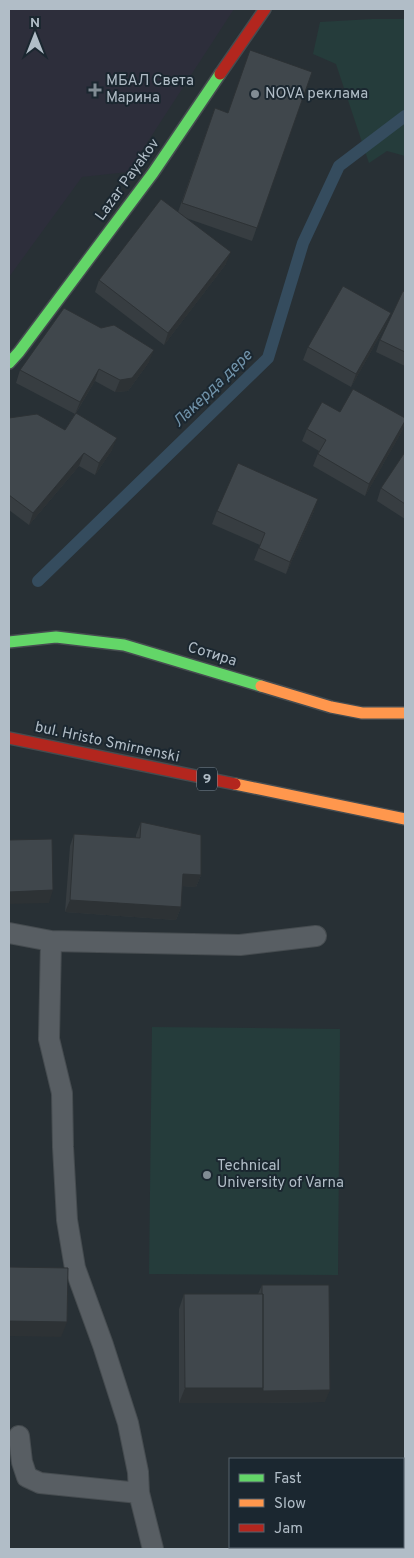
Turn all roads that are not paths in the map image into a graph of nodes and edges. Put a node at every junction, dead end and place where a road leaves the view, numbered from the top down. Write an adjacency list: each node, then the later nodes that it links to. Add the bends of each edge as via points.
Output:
1 (265, 9): 2 (street, Lazar Payakov, via 153,173)
2 (9, 363)
3 (9, 642): 4 (street, Сотира, via 56,637 124,645 332,707 362,713)
4 (405, 713)
5 (9, 738): 6 (street, bul. Hristo Smirnenski / 9)
6 (405, 818)
7 (9, 933): 9 (lane)
8 (316, 936): 9 (lane, via 240,944)
9 (51, 940): 11 (lane, via 49,1039 62,1094 67,1220 75,1268 128,1423)
10 (19, 1436): 11 (lane, via 26,1477 40,1484)
11 (139, 1493): 12 (lane)
12 (153, 1549)

